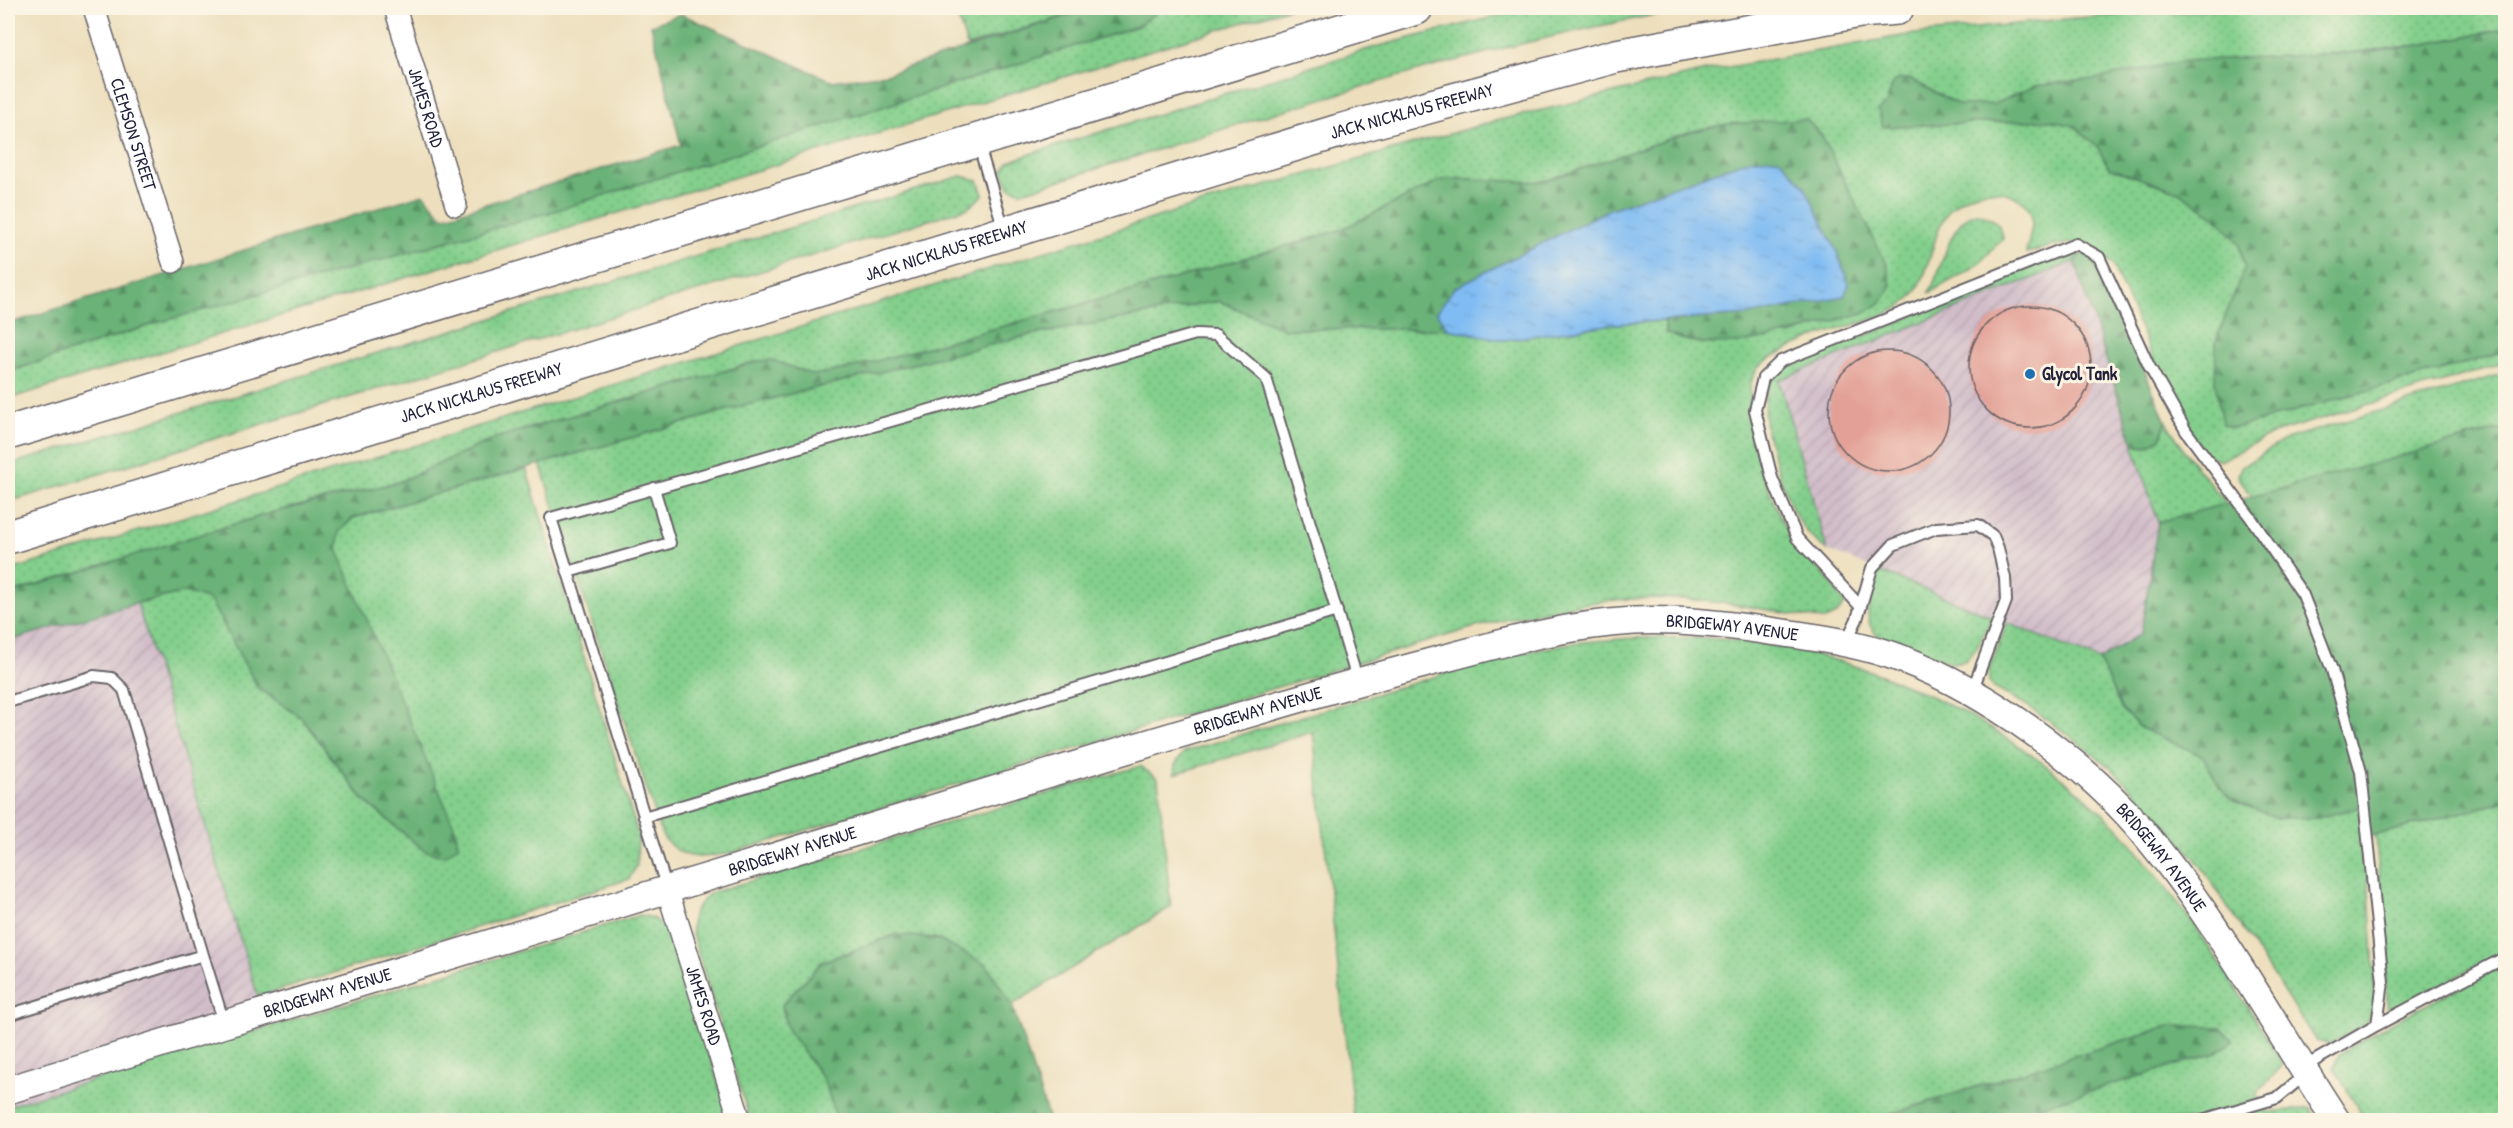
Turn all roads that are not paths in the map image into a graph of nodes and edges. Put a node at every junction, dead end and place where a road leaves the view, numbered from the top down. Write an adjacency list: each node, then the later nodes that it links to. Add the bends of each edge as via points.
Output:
1 (94, 8): 8 (street, CLEMSON STREET)
2 (396, 8): 6 (street, JAMES ROAD)
3 (1416, 8): 5 (highway)
4 (1897, 8): 7 (highway, JACK NICKLAUS FREEWAY, via 1860,11 1616,56 1339,131)
5 (977, 140): 7 (lane); 9 (highway)
6 (456, 206)
7 (1005, 233): 11 (highway, JACK NICKLAUS FREEWAY)
8 (173, 262)
9 (8, 433)
10 (654, 488): 12 (lane, via 670,543); 12 (lane, via 551,518); 14 (lane, via 1196,334 1216,335 1266,378)
11 (8, 537)
12 (568, 572): 19 (lane)
13 (1861, 607): 15 (lane); 17 (lane, via 1872,568 1893,544 1936,528 1978,525 1992,536 2005,578 2006,601); 25 (lane, via 1797,538 1772,478 1755,410 1763,378 1781,361 2076,244 2099,257 2149,366 2186,431 2303,595 2332,670 2361,772 2383,982)
14 (1337, 611): 16 (lane); 19 (lane)
15 (1846, 642): 16 (street, BRIDGEWAY AVENUE, via 1710,623 1634,621 1549,631); 17 (street, BRIDGEWAY AVENUE, via 1906,661)
16 (1358, 682): 20 (street, BRIDGEWAY AVENUE, via 1294,698)
17 (1972, 691): 26 (street, BRIDGEWAY AVENUE, via 2037,735 2136,824 2243,972)
18 (8, 702): 21 (lane, via 94,676 112,678 124,690)
19 (644, 817): 20 (lane)
20 (667, 889): 24 (street, BRIDGEWAY AVENUE); 28 (street, JAMES ROAD)
21 (203, 955): 23 (lane); 24 (lane)
22 (2505, 957): 25 (lane)
23 (8, 1015)
24 (225, 1025): 27 (street, BRIDGEWAY AVENUE)
25 (2377, 1025): 26 (lane)
26 (2304, 1071): 29 (lane, via 2277,1098); 30 (street, BRIDGEWAY AVENUE)
27 (8, 1090)
28 (740, 1120)
29 (2202, 1120)
30 (2336, 1120)

